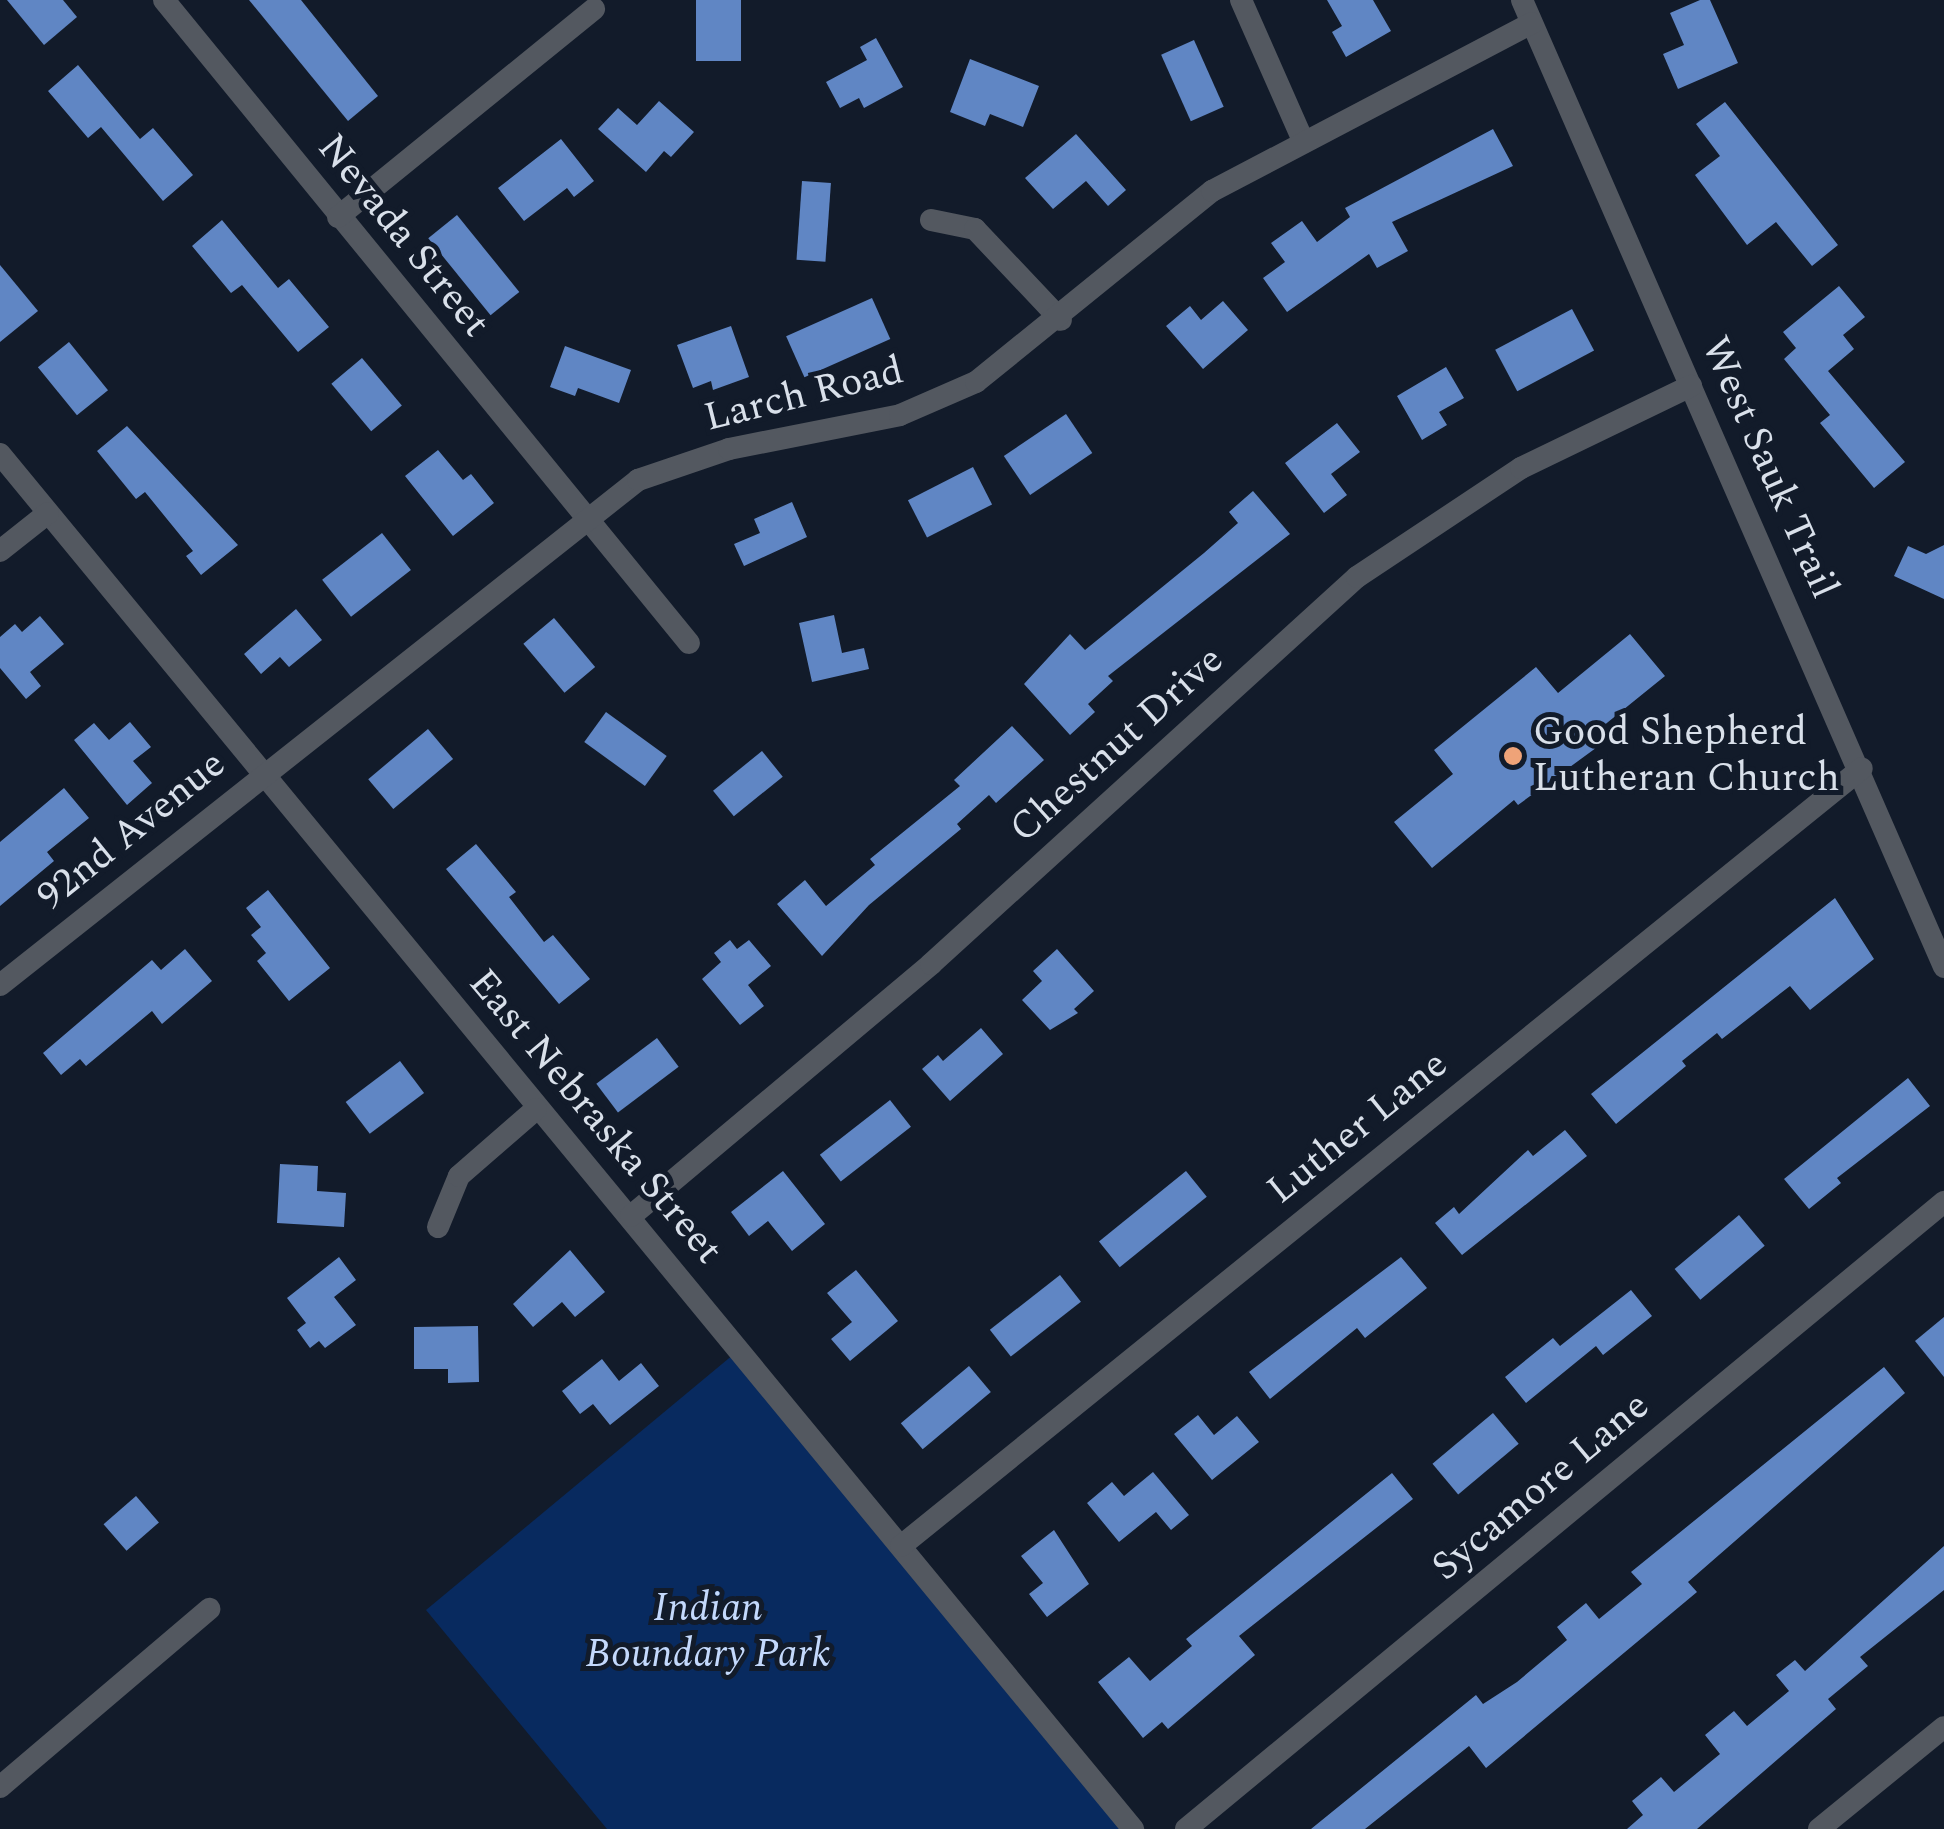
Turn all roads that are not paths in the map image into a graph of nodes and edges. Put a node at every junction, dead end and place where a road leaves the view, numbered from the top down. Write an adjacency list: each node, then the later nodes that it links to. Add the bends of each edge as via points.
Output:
1 (164, 0): 7 (street, Nevada Street)
2 (1241, 0): 6 (street)
3 (1522, 0): 5 (street, West Sauk Trail)
4 (594, 9): 7 (street)
5 (1532, 23): 6 (street, Larch Road); 10 (street, West Sauk Trail)
6 (1302, 138): 9 (street, Larch Road, via 1212,191)
7 (338, 218): 13 (street, Nevada Street)
8 (930, 220): 9 (street, via 975,229)
9 (1061, 320): 13 (street, Larch Road, via 976,382 900,415 729,449 638,480)
10 (1691, 386): 16 (street, West Sauk Trail); 22 (street, Chestnut Drive, via 1521,468 1358,578 930,964)
11 (0, 454): 12 (street, East Nebraska Street)
12 (48, 513): 14 (street); 17 (street, East Nebraska Street)
13 (587, 517): 15 (street, Nevada Street); 17 (street, Larch Road)
14 (0, 551)
15 (689, 643)
16 (1862, 768): 18 (street, West Sauk Trail); 24 (street, Luther Lane)
17 (264, 774): 19 (street, 92nd Avenue); 20 (street, East Nebraska Street)
18 (1944, 968)
19 (0, 985)
20 (536, 1109): 22 (street, East Nebraska Street); 23 (street, via 459,1176)
21 (1944, 1202): 29 (street, Sycamore Lane)
22 (631, 1216): 24 (street, East Nebraska Street)
23 (438, 1227)
24 (901, 1546): 28 (street, East Nebraska Street)
25 (209, 1609): 27 (street)
26 (1944, 1728): 30 (street)
27 (0, 1787)
28 (1133, 1829)
29 (1186, 1829)
30 (1819, 1829)

